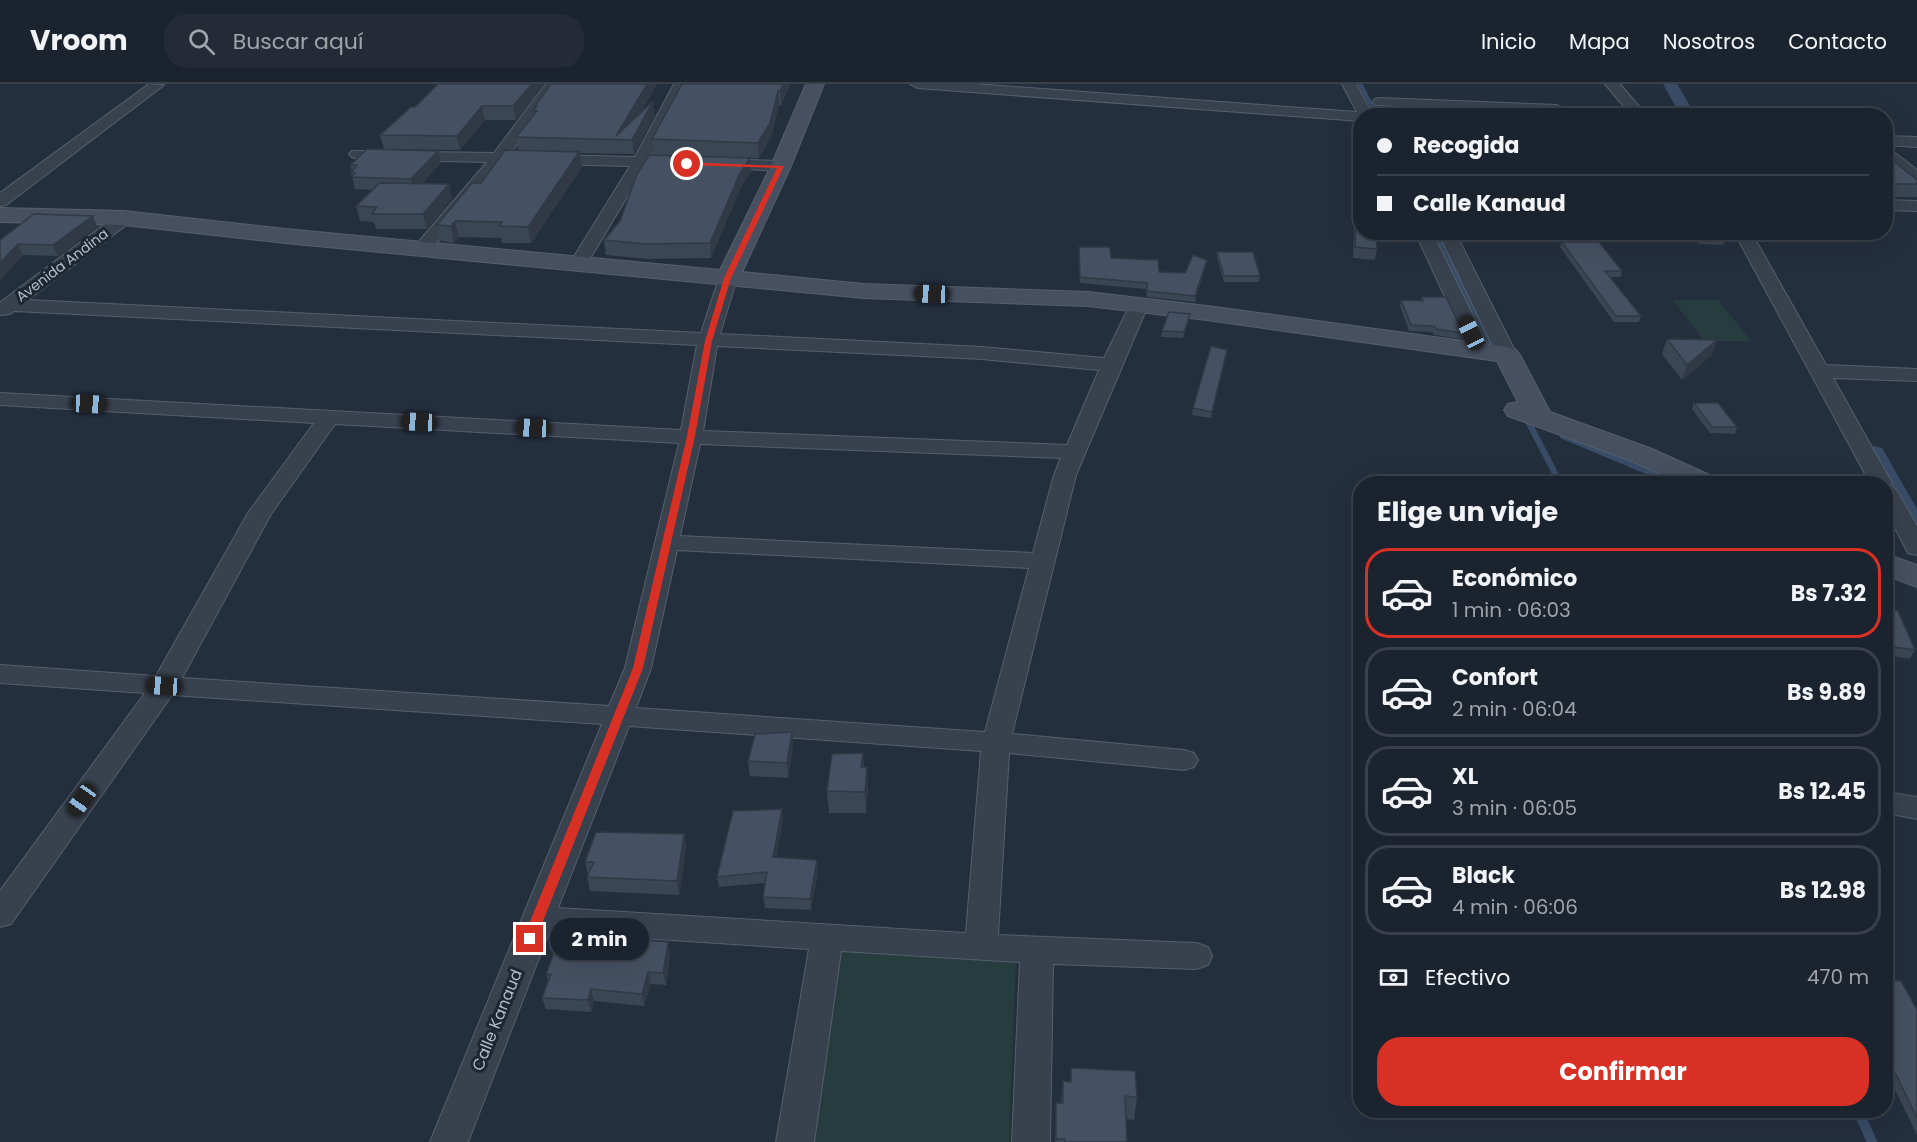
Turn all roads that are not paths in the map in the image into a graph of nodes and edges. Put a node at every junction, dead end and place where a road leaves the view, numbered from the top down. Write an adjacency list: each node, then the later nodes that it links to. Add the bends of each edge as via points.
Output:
1 (553, 84): 16 (street)
2 (681, 84): 18 (street)
3 (815, 84): 19 (street)
4 (917, 84): 12 (street)
5 (1349, 84): 8 (street)
6 (1612, 84): 11 (street)
7 (157, 85): 21 (street)
8 (1362, 108)
9 (1383, 108): 10 (street, via 1378,97)
10 (1542, 108)
11 (1633, 108)
12 (1353, 116)
13 (1893, 141): 14 (street)
14 (1917, 142)
15 (357, 154): 16 (street)
16 (498, 159): 18 (street); 29 (street)
17 (1893, 159): 20 (street)
18 (640, 162): 19 (street); 30 (street)
19 (781, 166): 31 (street)
20 (1917, 178)
21 (0, 201)
22 (1893, 205): 23 (street)
23 (1917, 206)
24 (0, 215): 25 (street)
25 (124, 218): 29 (street); 33 (street, Avenida Andina)
26 (1427, 240): 35 (street)
27 (1449, 240): 35 (street)
28 (1746, 240): 37 (street)
29 (422, 249): 30 (street)
30 (579, 263): 31 (street)
31 (728, 278): 32 (street, via 864,291 1088,299); 34 (street, Calle Kanaud)
32 (1138, 305): 35 (street); 36 (street)
33 (4, 309): 34 (street)
34 (708, 341): 36 (street, via 982,353); 41 (street, Calle Kanaud)
35 (1494, 354): 43 (street, via 1506,405)
36 (1111, 365): 42 (street)
37 (1819, 371): 38 (street); 44 (street)
38 (1917, 375)
39 (0, 399): 40 (street)
40 (329, 417): 41 (street); 52 (street, via 260,513)
41 (691, 436): 42 (street); 46 (street, Calle Kanaud)
42 (1074, 452): 48 (street)
43 (1688, 476)
44 (1877, 476)
45 (1893, 504): 47 (street)
46 (667, 543): 48 (street); 53 (street, Calle Kanaud, via 638,668)
47 (1917, 548)
48 (1043, 561): 54 (street)
49 (1893, 566): 50 (street)
50 (1917, 577)
51 (0, 674): 52 (street)
52 (164, 686): 53 (street); 58 (street)
53 (619, 715): 54 (street); 59 (street, Calle Kanaud)
54 (996, 742): 55 (street); 61 (street)
55 (1184, 760)
56 (1893, 804): 57 (street)
57 (1917, 808)
58 (0, 915)
59 (538, 919): 60 (street); 64 (street, Calle Kanaud)
60 (828, 937): 61 (street); 65 (street)
61 (981, 946): 62 (street)
62 (1037, 950): 63 (street); 66 (street)
63 (1196, 956)
64 (449, 1142)
65 (795, 1142)
66 (1031, 1142)

